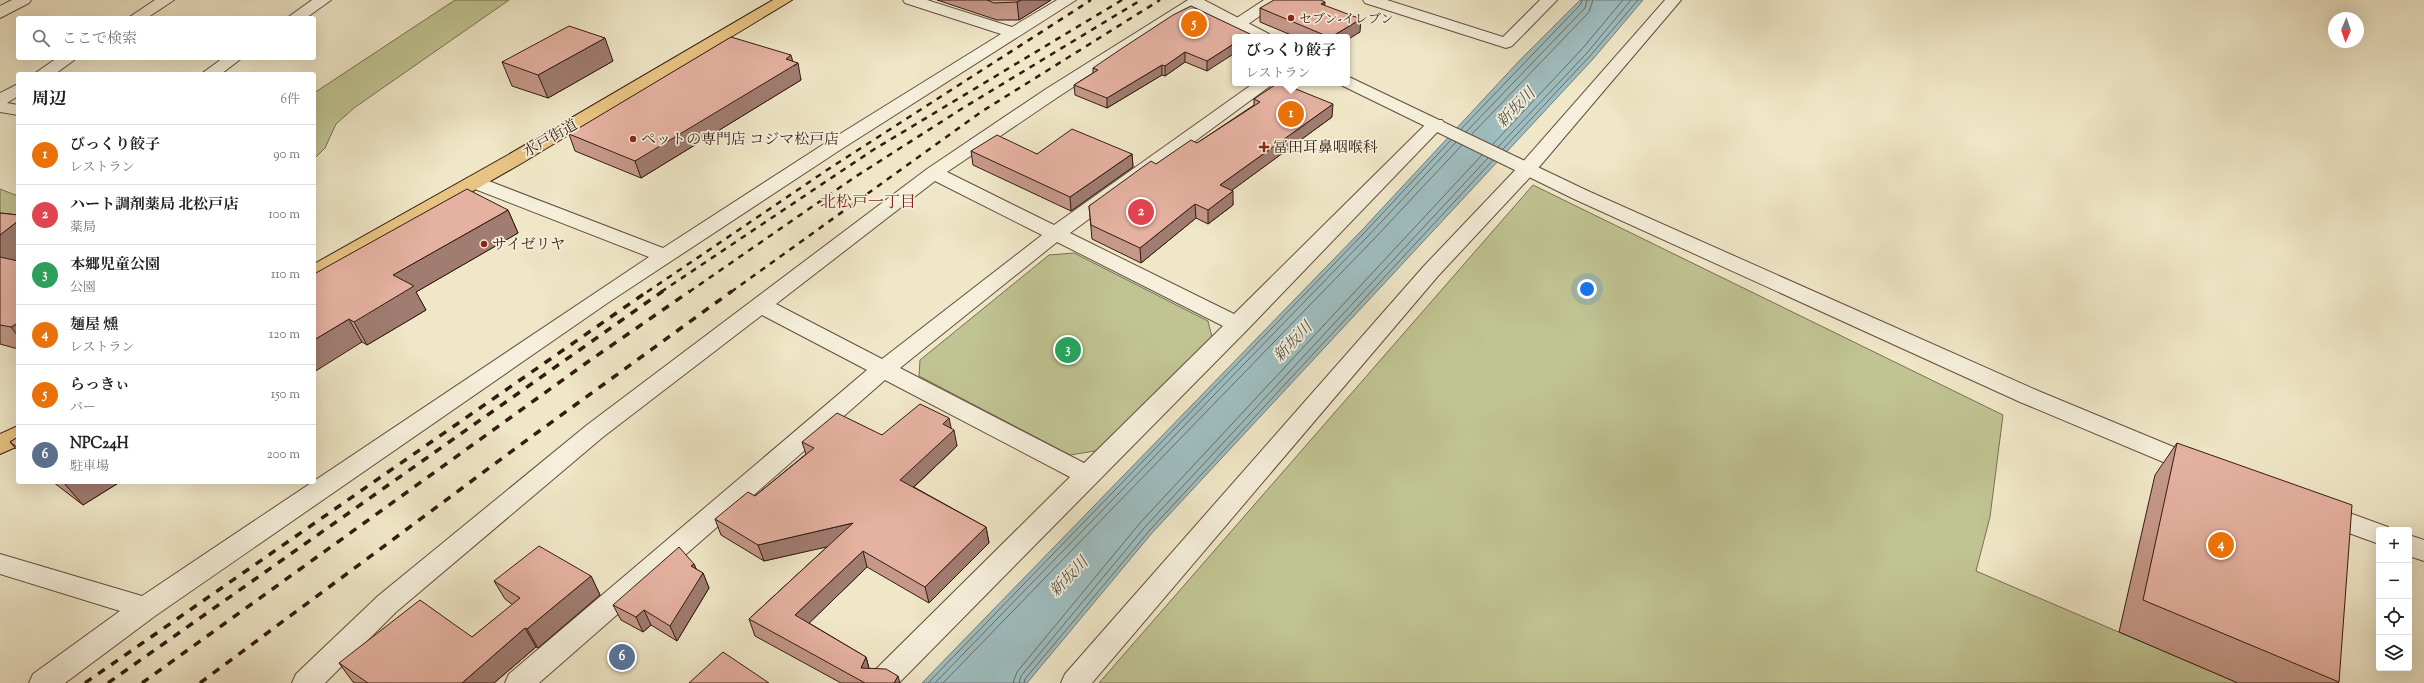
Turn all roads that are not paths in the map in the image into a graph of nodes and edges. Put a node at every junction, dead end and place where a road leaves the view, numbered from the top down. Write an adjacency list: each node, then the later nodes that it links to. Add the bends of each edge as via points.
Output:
1 (23, 0): 11 (street)
2 (166, 0): 12 (street)
3 (323, 0): 13 (street)
4 (784, 0): 30 (highway, 水戸街道)
5 (911, 0): 15 (street)
6 (1068, 0): 15 (street)
7 (1275, 0): 14 (street)
8 (1371, 0): 9 (street, via 1506,43)
9 (1550, 0)
10 (1673, 0): 28 (street)
11 (0, 12)
12 (139, 16)
13 (298, 16)
14 (1238, 24): 16 (street); 29 (street, via 1196,2 1052,93)
15 (1013, 33): 32 (street)
16 (1257, 34)
17 (66, 60): 19 (street)
18 (231, 60): 20 (street)
19 (46, 72)
20 (213, 72)
21 (1350, 83): 27 (street)
22 (1261, 86): 31 (street)
23 (16, 90): 24 (street)
24 (0, 100)
25 (0, 107): 26 (street)
26 (16, 110)
27 (1436, 124): 28 (street); 35 (street)
28 (1527, 168): 39 (street, via 2028,396); 51 (street, via 1431,271)
29 (934, 173): 31 (street); 34 (street)
30 (474, 182): 32 (street); 33 (highway, 水戸街道)
31 (1055, 234): 35 (street); 36 (street)
32 (663, 255): 46 (street)
33 (316, 272)
34 (762, 306): 36 (street); 48 (street, via 595,431 453,547 387,604)
35 (1239, 325): 40 (street)
36 (882, 370): 40 (street); 49 (street)
37 (16, 436): 38 (highway)
38 (0, 445)
39 (2213, 473)
40 (1087, 475): 50 (street)
41 (2300, 505): 42 (street)
42 (2376, 533)
43 (2412, 546): 44 (street)
44 (2424, 551)
45 (0, 564): 46 (street)
46 (145, 608): 47 (street)
47 (43, 683)
48 (306, 683)
49 (519, 683)
50 (881, 683)
51 (1075, 683)

